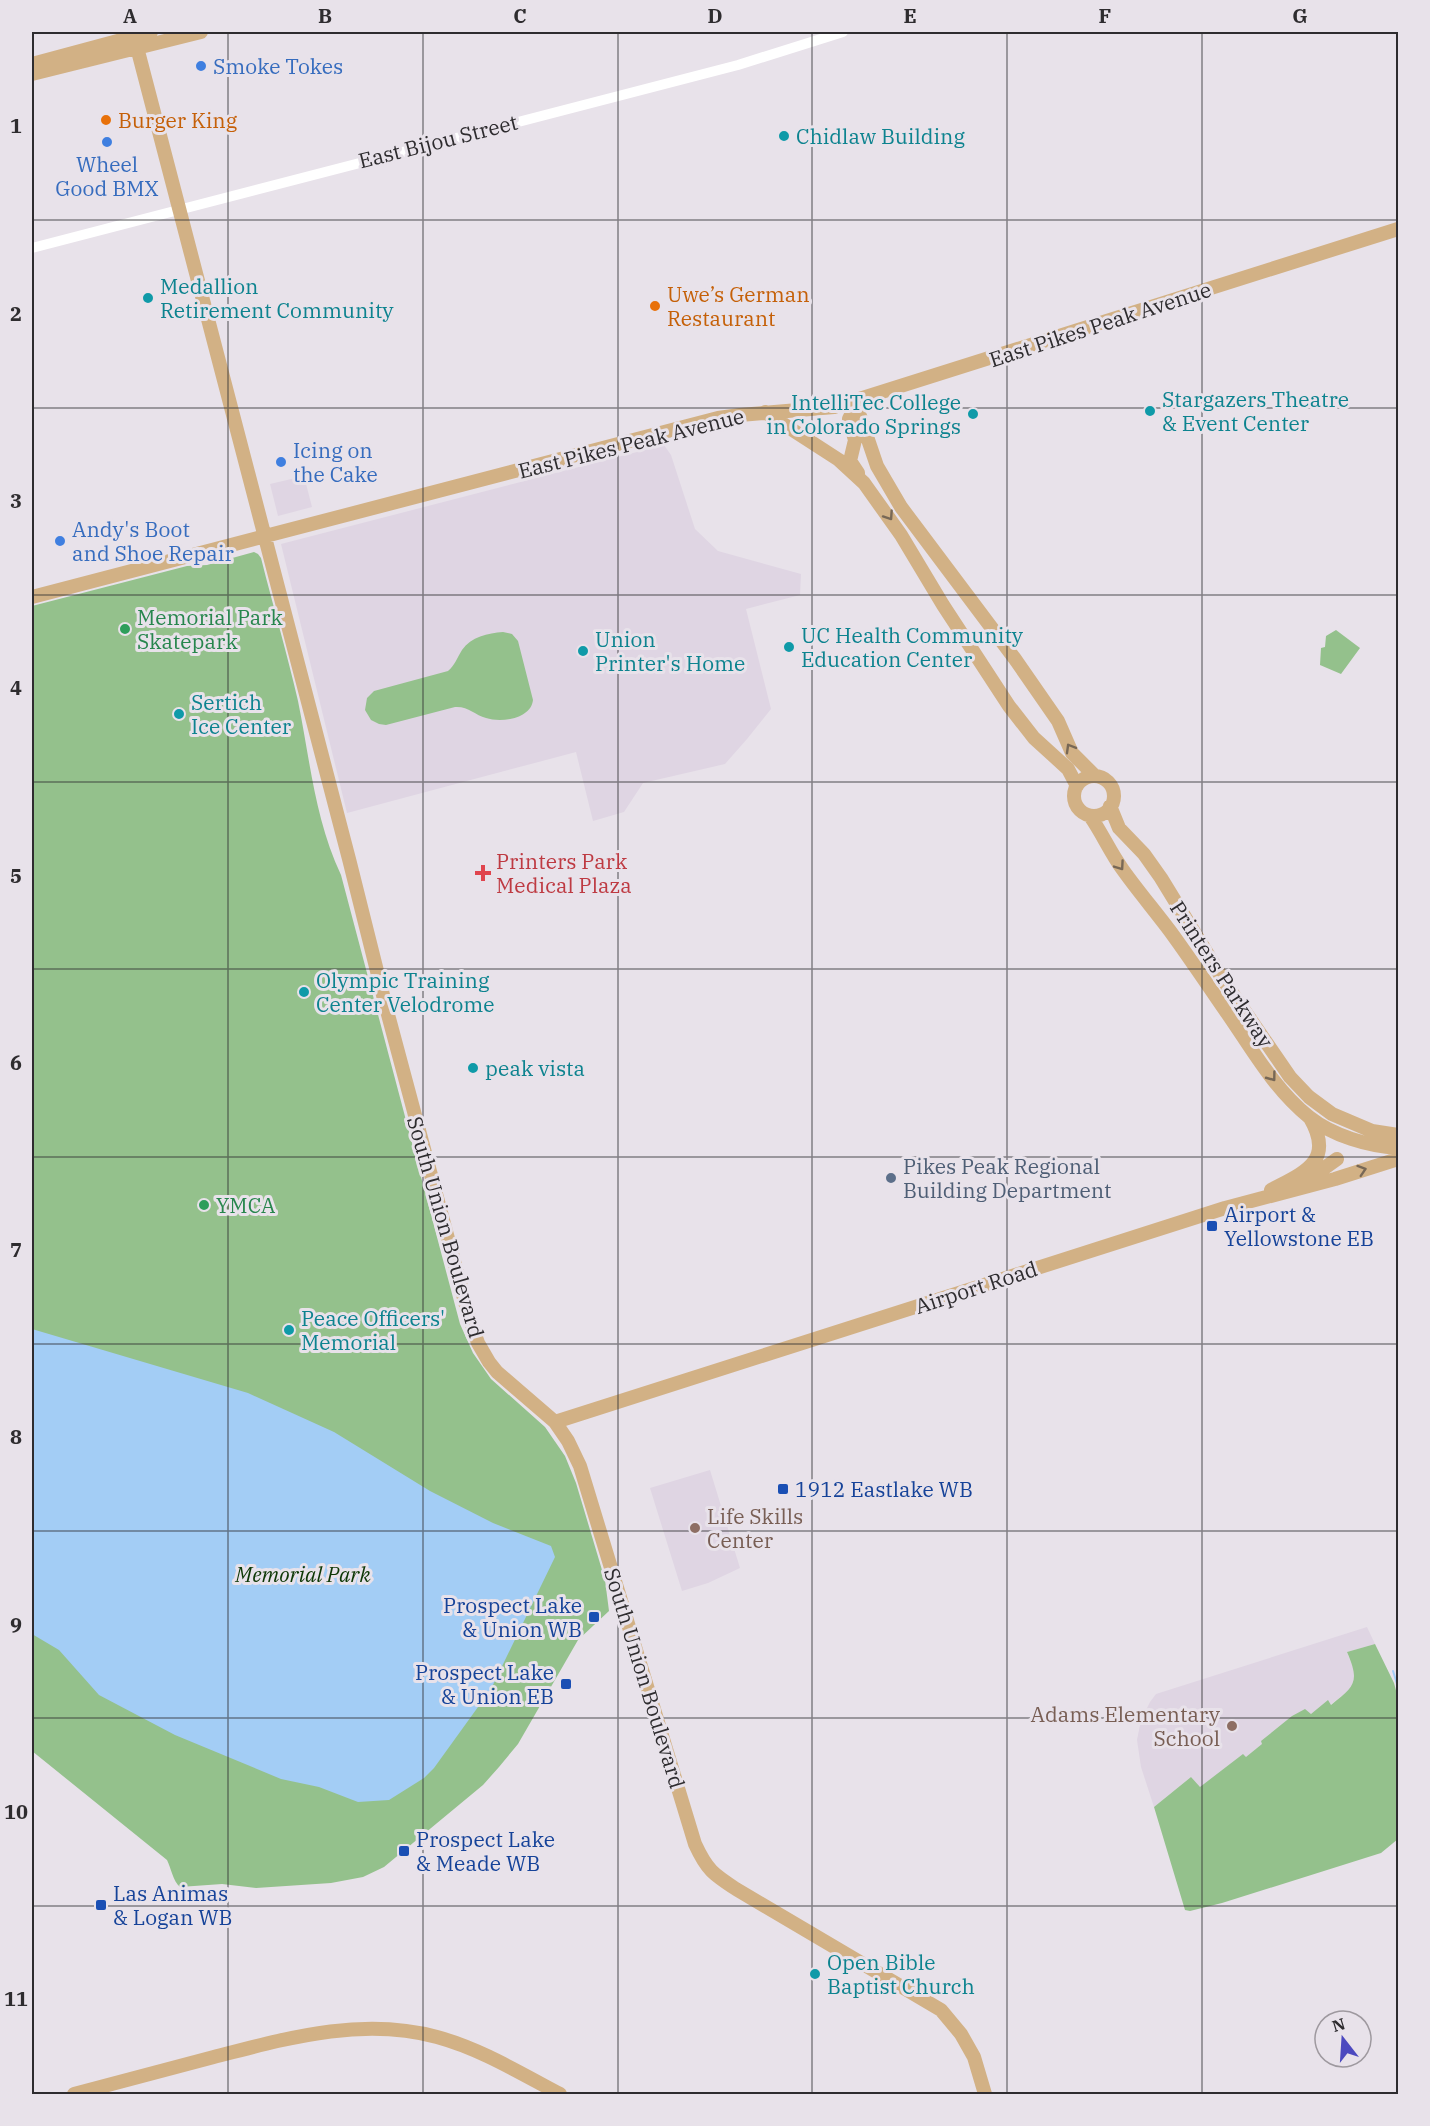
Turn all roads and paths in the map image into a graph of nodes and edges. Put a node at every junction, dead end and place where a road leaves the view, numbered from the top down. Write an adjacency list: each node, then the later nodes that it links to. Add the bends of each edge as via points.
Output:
1 (151, 32): 4 (main road)
2 (201, 32): 4 (main road)
3 (843, 32): 7 (street, East Bijou Street, via 738,64)
4 (134, 38): 5 (main road); 6 (main road); 7 (main road, South Union Boulevard)
5 (32, 64)
6 (32, 74)
7 (180, 210): 9 (street, East Bijou Street); 13 (main road, South Union Boulevard)
8 (1398, 229): 10 (main road, East Pikes Peak Avenue)
9 (32, 248)
10 (851, 407): 11 (main road, East Pikes Peak Avenue); 12 (main road, via 849,419 855,440 850,461); 15 (main road, one-way to 10, via 1072,753 1058,721 1015,659 901,507 877,466 860,416)
11 (765, 412): 12 (main road, via 839,460); 13 (main road, East Pikes Peak Avenue, via 718,418)
12 (864, 483): 16 (main road, one-way to 16, via 1009,706 1034,738 1068,770)
13 (265, 536): 14 (main road, East Pikes Peak Avenue); 28 (main road, South Union Boulevard, via 474,1333 497,1372)
14 (32, 597)
15 (1100, 777): 16 (main road, via 1087,778); 17 (main road, via 1111,785 1114,795)
16 (1077, 786): 18 (main road, via 1074,797)
17 (1110, 807): 18 (main road, via 1098,816); 20 (main road, Printers Parkway, via 1119,828 1161,878 1224,981 1290,1077)
18 (1085, 813): 19 (main road, Printers Parkway, one-way to 19, via 1274,1081)
19 (1310, 1118): 20 (main road, Printers Parkway); 26 (main road, Printers Parkway, via 1319,1138 1317,1157 1309,1169)
20 (1350, 1130): 21 (main road, Printers Parkway); 22 (main road, Printers Parkway, via 1364,1143); 23 (main road)
21 (1398, 1135)
22 (1398, 1148)
23 (1337, 1159): 25 (main road); 26 (main road, via 1316,1174)
24 (1398, 1159): 25 (main road, Airport Road, one-way to 24)
25 (1325, 1181): 27 (main road, Airport Road)
26 (1273, 1188): 27 (main road, Printers Parkway)
27 (1246, 1202): 28 (main road, Airport Road)
28 (555, 1422): 31 (main road, South Union Boulevard, via 580,1466 695,1844 705,1865 736,1889 940,2010 974,2057)
29 (74, 2094): 30 (main road, via 290,2038 361,2029 413,2032 463,2045)
30 (560, 2094)
31 (985, 2094)

